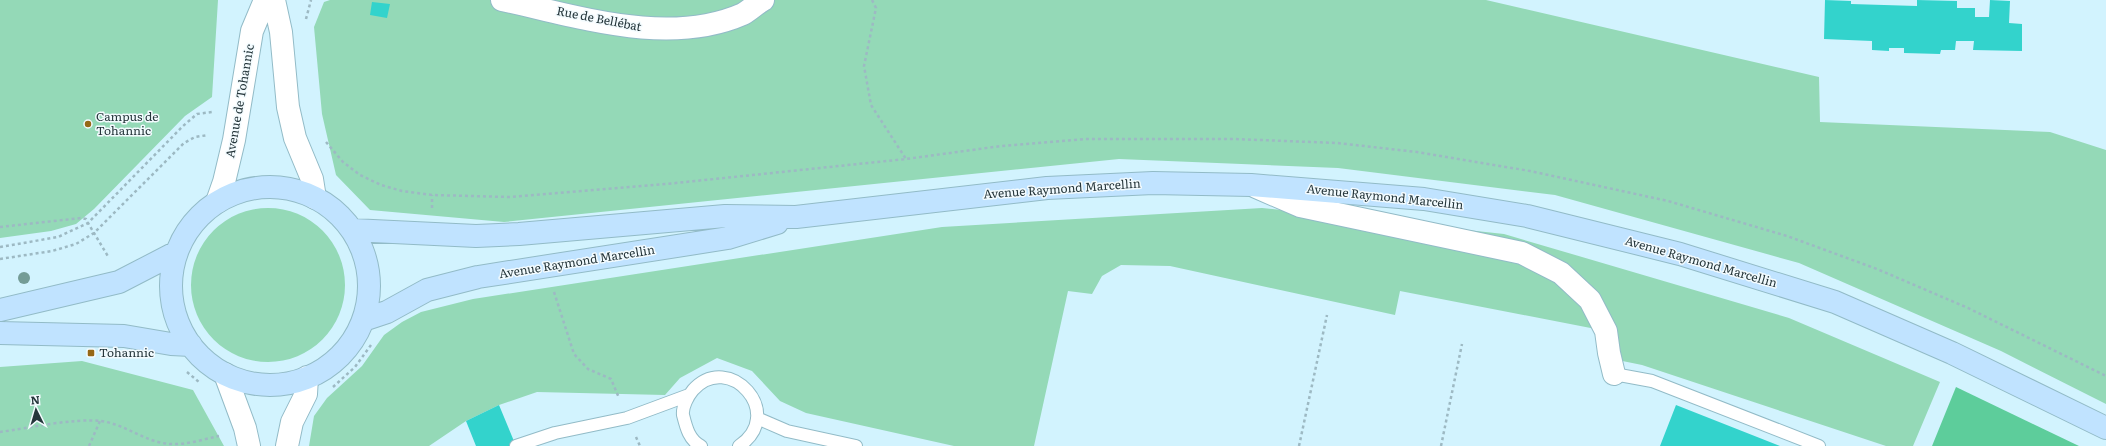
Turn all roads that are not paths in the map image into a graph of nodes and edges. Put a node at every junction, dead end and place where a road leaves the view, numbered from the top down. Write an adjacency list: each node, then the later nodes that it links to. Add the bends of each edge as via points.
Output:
1 (265, 0): 7 (street, Avenue de Tohannic, via 252,31 234,140)
2 (274, 0): 6 (street, via 281,32 288,107 295,138 312,179)
3 (502, 0): 4 (street, Rue de Bellébat, via 641,29 719,22 744,13)
4 (763, 0)
5 (1251, 184): 8 (main road, Avenue Raymond Marcellin, via 1153,183 1047,188); 16 (street, via 1300,206 1522,253 1561,273 1590,300 1606,332); 20 (main road, Avenue Raymond Marcellin, via 1424,199 1527,216 1680,254 1835,302 1952,353)
6 (315, 198): 7 (main road, via 289,190 255,188); 9 (main road, via 337,214)
7 (217, 202): 10 (main road, via 200,216)
8 (796, 217): 9 (main road, Avenue Raymond Marcellin, via 725,216 490,235); 12 (main road, Avenue Raymond Marcellin, via 728,238 478,277 427,290 387,312)
9 (352, 230): 12 (main road, via 361,246 368,270 368,302)
10 (177, 252): 11 (main road, via 118,282); 14 (main road, via 171,290 174,310)
11 (0, 310)
12 (363, 320): 17 (main road, via 354,338 341,354 326,368)
13 (0, 333): 14 (main road, via 124,336)
14 (191, 346): 15 (main road, via 201,357)
15 (225, 374): 17 (main road, via 257,384 275,385); 22 (street)
16 (1614, 374): 27 (lane, via 1652,381)
17 (307, 377): 23 (street, via 306,394 292,422)
18 (689, 395): 19 (lane, via 698,384 711,378 739,382 756,404); 21 (lane, via 683,412 686,430); 24 (lane, via 627,418 554,433)
19 (757, 418): 25 (lane, via 754,431); 26 (lane, via 787,431)
20 (2106, 428)
21 (699, 445)
22 (249, 446)
23 (287, 446)
24 (516, 446)
25 (740, 446)
26 (856, 446)
27 (1819, 446)

